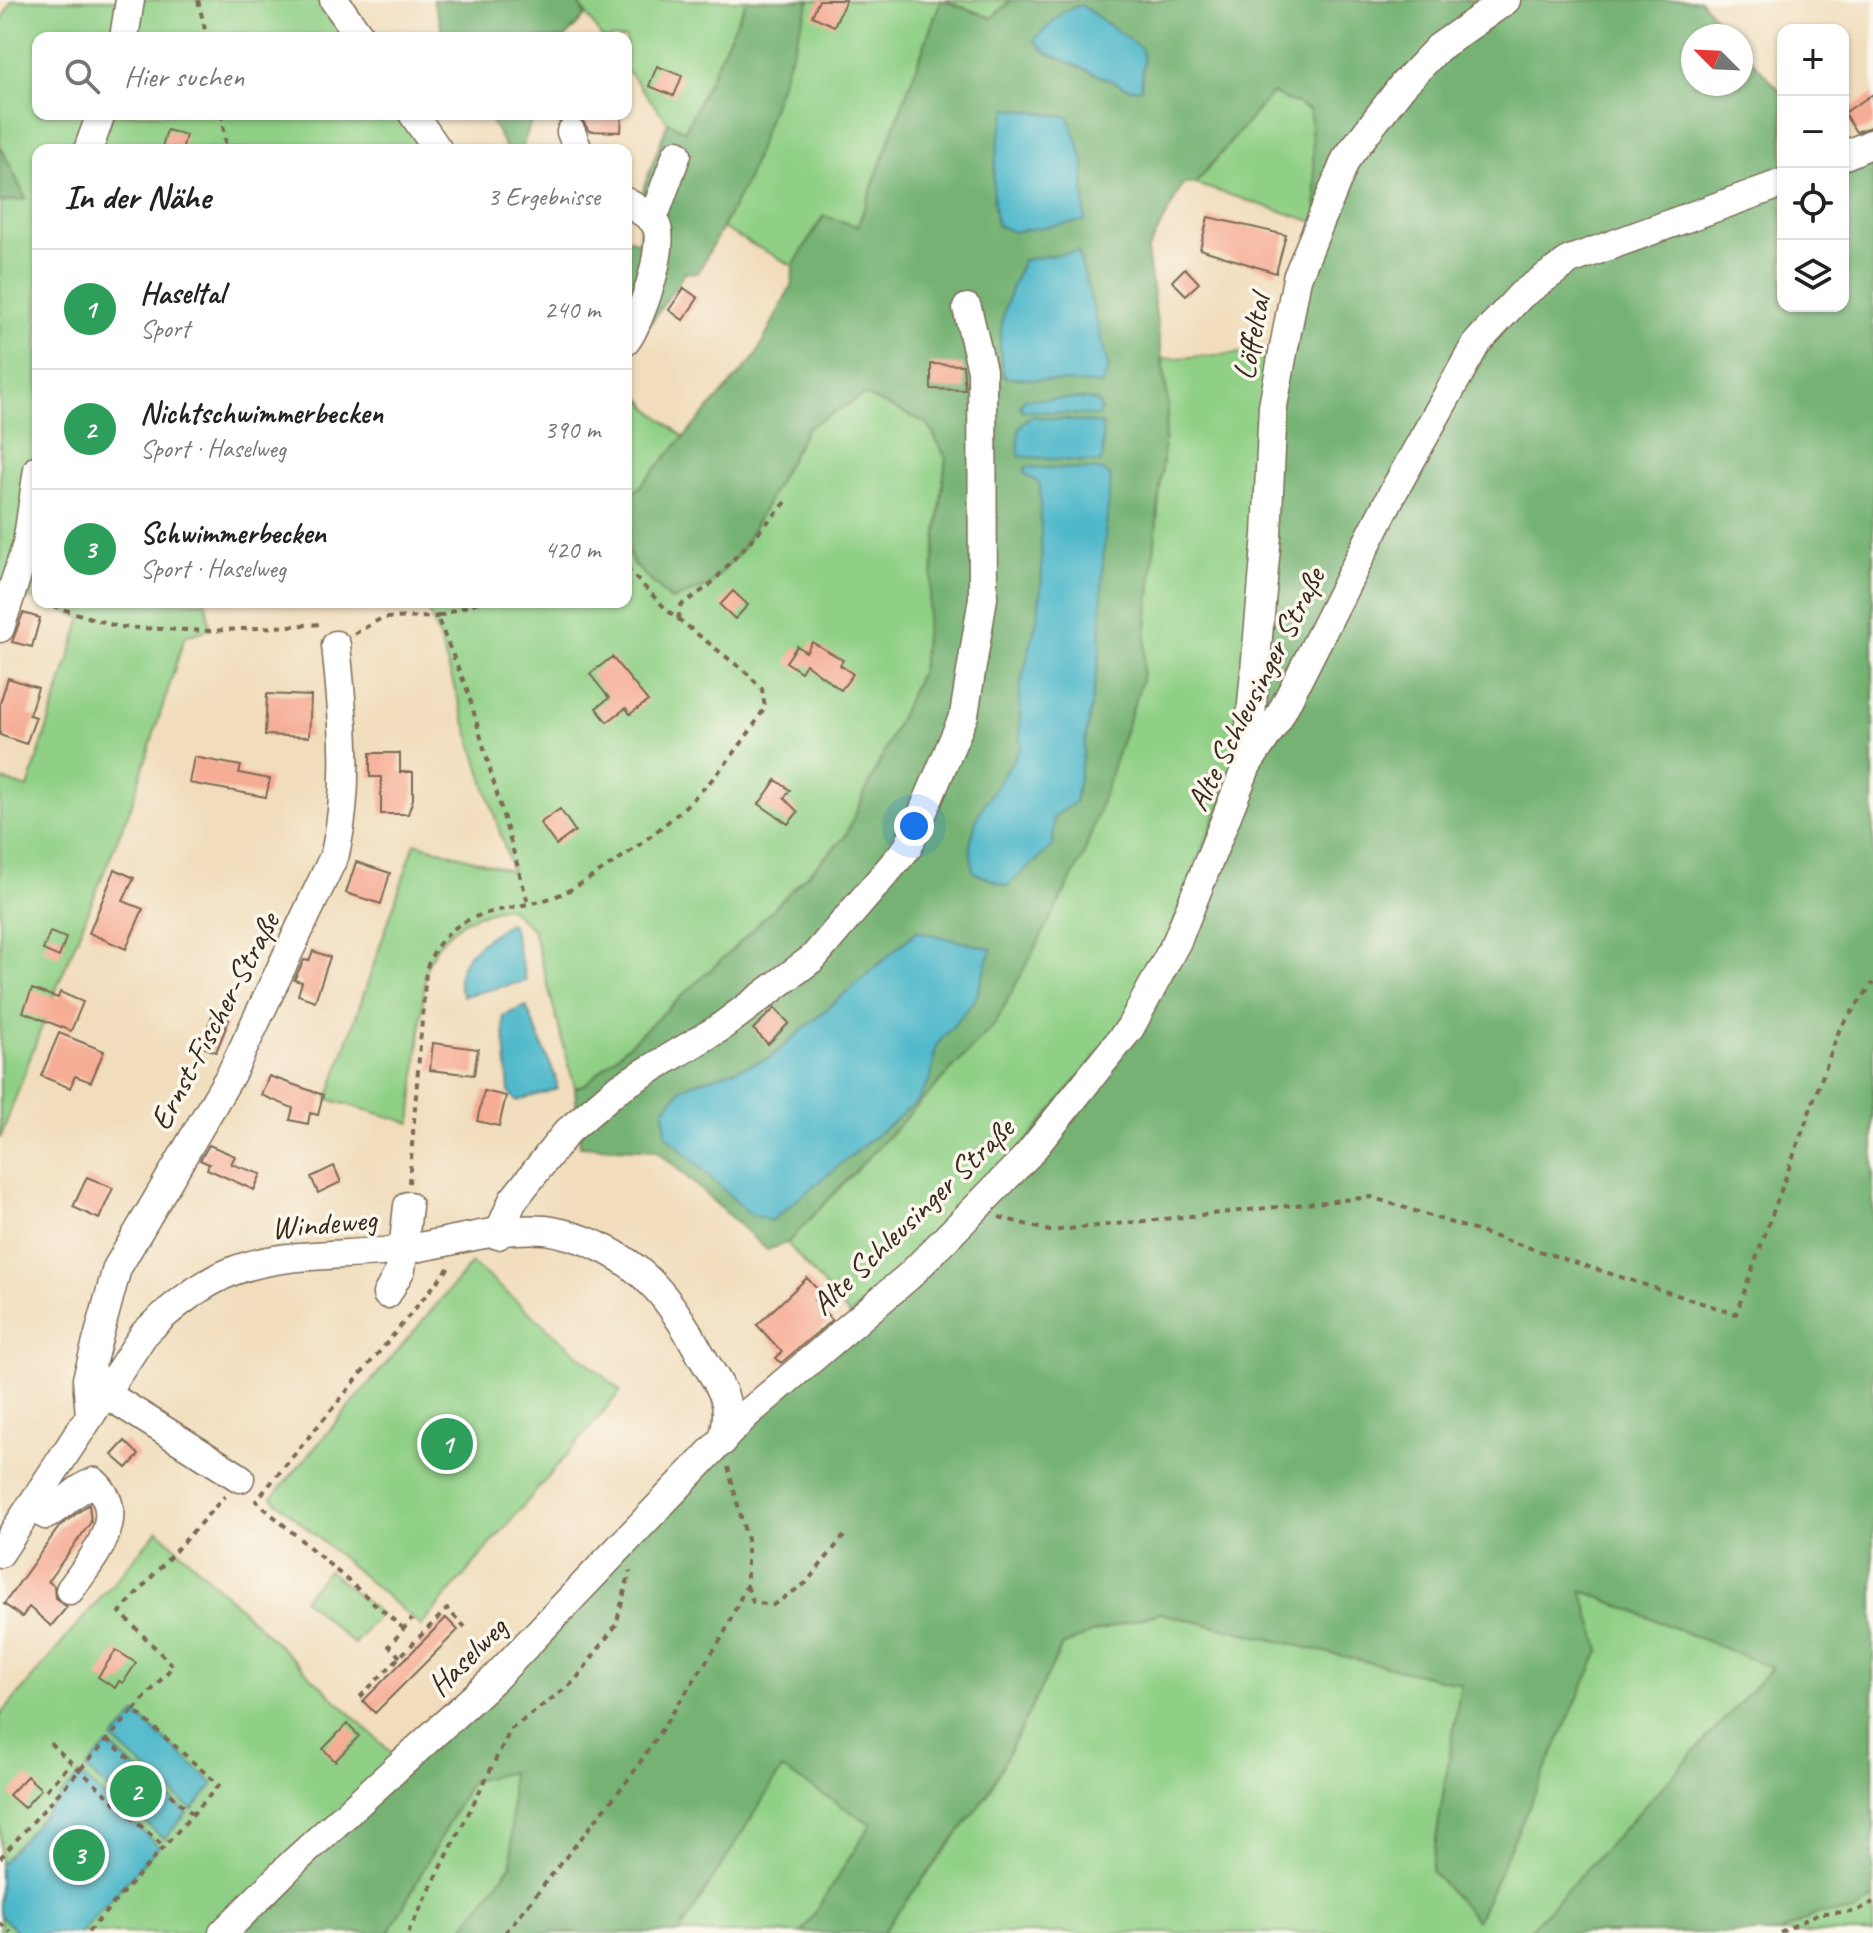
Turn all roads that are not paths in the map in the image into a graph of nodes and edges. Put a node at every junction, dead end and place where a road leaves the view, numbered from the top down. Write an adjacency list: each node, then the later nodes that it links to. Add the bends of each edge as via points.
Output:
1 (130, 0): 4 (street)
2 (334, 0): 5 (street)
3 (1506, 0): 21 (street, Löffeltal, via 1438,48 1346,159 1297,278 1273,406)
4 (125, 32)
5 (357, 32)
6 (99, 120): 9 (street)
7 (417, 120): 10 (street)
8 (1873, 143): 11 (street)
9 (90, 144)
10 (434, 144)
11 (1849, 153)
12 (677, 154): 15 (street)
13 (1777, 185): 21 (street, Alte Schleusinger Straße, via 1570,260 1521,295 1476,344 1392,494 1278,719)
14 (632, 206): 15 (street)
15 (653, 219): 17 (street, via 659,244)
16 (967, 308): 23 (street, via 982,370 983,598 964,715 908,847 813,958 718,1029 617,1089 567,1132 513,1200)
17 (632, 329)
18 (32, 510): 19 (street, via 27,544)
19 (0, 628)
20 (336, 645): 28 (street, Ernst-Fischer-Straße, via 346,742 344,818 335,854 231,1074 117,1268 87,1379)
21 (1247, 765): 27 (street, Alte Schleusinger Straße, via 1177,941 1130,1028 1028,1155 909,1276)
22 (408, 1206): 24 (street)
23 (498, 1235): 24 (street, Windeweg); 26 (street, Windeweg, via 546,1230 597,1245 640,1270 673,1303 707,1368)
24 (402, 1250): 25 (street, via 401,1269); 28 (street, Windeweg, via 256,1263 199,1288 153,1325)
25 (387, 1294)
26 (723, 1386): 27 (street, via 751,1393); 30 (street, via 728,1419)
27 (774, 1389): 29 (street, Alte Schleusinger Straße)
28 (98, 1405): 31 (street); 32 (street, Windeweg)
29 (746, 1415): 30 (street, Haselweg)
30 (721, 1443): 35 (street, Haselweg, via 494,1679)
31 (240, 1478)
32 (31, 1505): 33 (street, Windeweg); 34 (street, via 46,1515 94,1482 106,1492 110,1513 105,1541)
33 (0, 1553)
34 (70, 1590)
35 (223, 1933)

